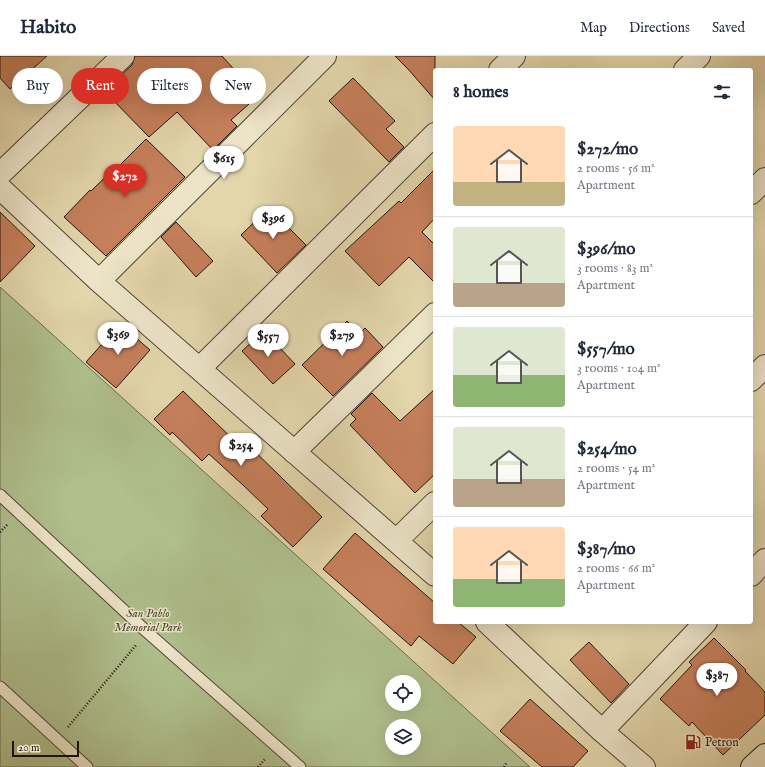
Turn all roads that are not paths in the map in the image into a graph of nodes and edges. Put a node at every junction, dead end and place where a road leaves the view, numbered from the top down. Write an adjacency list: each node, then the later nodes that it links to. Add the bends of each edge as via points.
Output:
1 (123, 56): 8 (street)
2 (325, 56): 12 (street)
3 (514, 56): 5 (street)
4 (699, 56): 6 (street)
5 (502, 68)
6 (687, 68)
7 (433, 136): 15 (street)
8 (0, 174)
9 (765, 179): 11 (street)
10 (0, 188): 12 (street)
11 (753, 191)
12 (99, 281): 15 (street)
13 (433, 316): 17 (street)
14 (765, 366): 16 (street)
15 (200, 368): 17 (street)
16 (753, 378)
17 (294, 452): 20 (street)
18 (0, 495): 30 (lane, via 147,632)
19 (433, 505): 20 (street)
20 (397, 540): 22 (street)
21 (765, 560): 23 (street)
22 (433, 573)
23 (753, 573)
24 (704, 624): 27 (street)
25 (498, 625): 27 (street)
26 (0, 687): 29 (lane)
27 (602, 731): 31 (street)
28 (765, 755): 32 (street)
29 (87, 767)
30 (300, 767)
31 (644, 767)
32 (752, 767)

